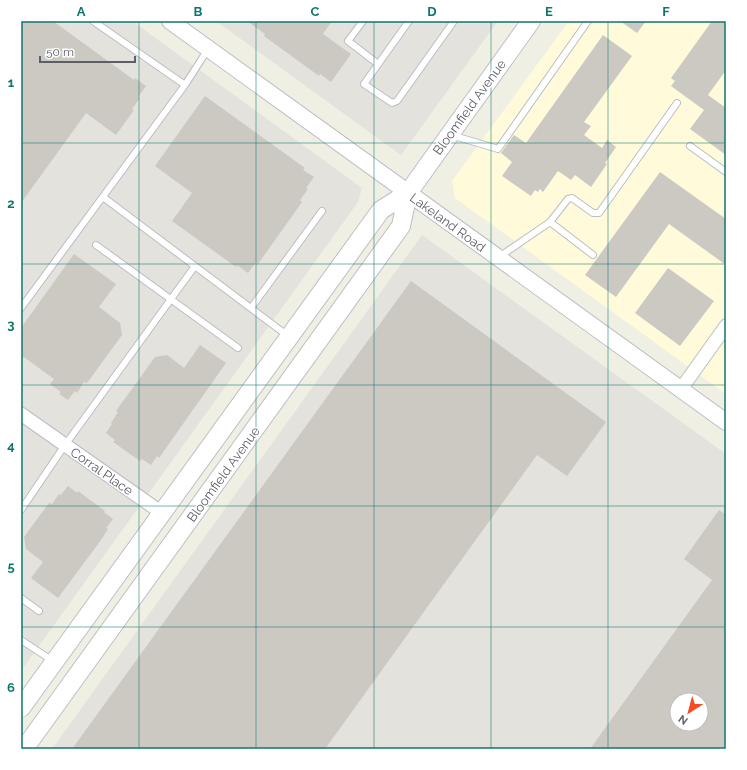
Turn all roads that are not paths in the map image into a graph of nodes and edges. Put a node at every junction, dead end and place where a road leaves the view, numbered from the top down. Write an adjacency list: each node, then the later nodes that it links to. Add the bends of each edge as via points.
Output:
1 (93, 21): 10 (lane)
2 (170, 21): 8 (street, Lakeland Road)
3 (363, 21): 9 (lane, via 348,41)
4 (409, 21): 9 (lane)
5 (454, 21): 9 (lane, via 397,101 392,104 364,84)
6 (588, 21): 12 (lane, via 498,149)
7 (526, 24): 12 (main road, Bloomfield Avenue)
8 (208, 50): 10 (lane); 15 (street, Lakeland Road)
9 (378, 64)
10 (185, 85): 16 (lane)
11 (677, 103): 18 (lane, via 599,213 593,213 572,198 565,202)
12 (449, 135): 15 (main road, Bloomfield Avenue)
13 (690, 146): 14 (lane)
14 (726, 172)
15 (408, 193): 21 (street, Lakeland Road); 27 (main road, Bloomfield Avenue, via 381,210); 35 (main road, Bloomfield Avenue, via 401,226)
16 (103, 197): 22 (lane); 24 (lane)
17 (322, 211): 25 (lane)
18 (550, 222): 20 (lane); 21 (lane)
19 (96, 245): 23 (lane)
20 (593, 254)
21 (497, 257): 29 (street, Lakeland Road)
22 (195, 266): 23 (lane); 25 (lane)
23 (171, 299): 28 (lane); 32 (lane)
24 (21, 308)
25 (251, 308): 27 (lane)
26 (726, 326): 29 (street)
27 (289, 337): 34 (main road, Bloomfield Avenue)
28 (238, 348)
29 (681, 390): 31 (street, Lakeland Road)
30 (21, 414): 32 (street, Corral Place)
31 (726, 422)
32 (65, 445): 33 (lane); 34 (street, Corral Place)
33 (21, 510)
34 (162, 513): 35 (main road, Corral Place); 39 (main road, Bloomfield Avenue)
35 (183, 528): 41 (main road, Bloomfield Avenue)
36 (21, 598): 37 (lane)
37 (39, 611)
38 (21, 640): 39 (lane)
39 (54, 662): 40 (main road, Bloomfield Avenue)
40 (21, 708)
41 (24, 749)

